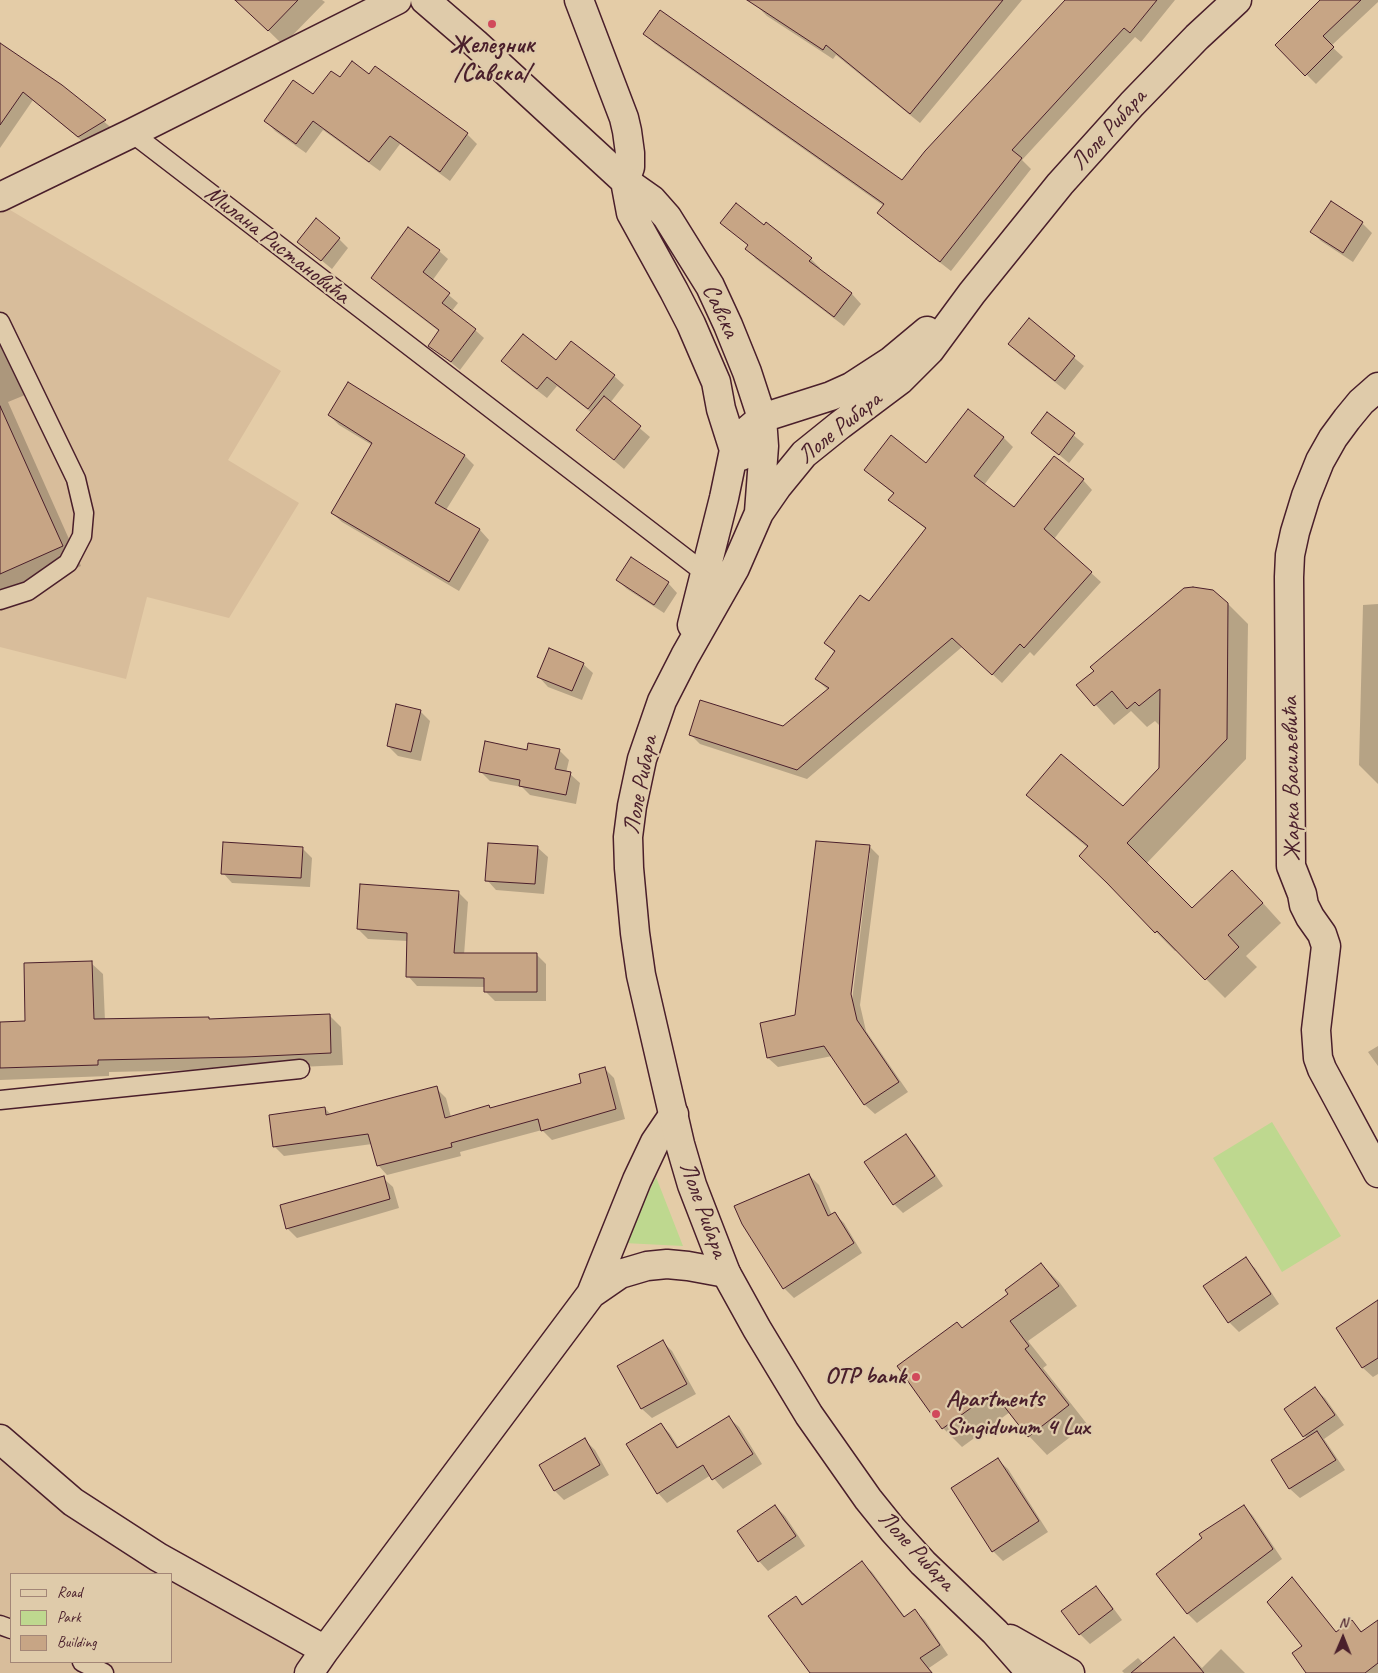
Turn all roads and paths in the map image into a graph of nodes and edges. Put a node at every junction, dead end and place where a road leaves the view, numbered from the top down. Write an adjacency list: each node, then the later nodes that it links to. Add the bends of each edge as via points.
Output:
1 (397, 0): 5 (main road)
2 (425, 0): 6 (main road)
3 (579, 0): 6 (main road, Савска, via 625,125 630,167)
4 (1238, 0): 8 (main road, Лоле Рибара, via 1132,104 1060,184)
5 (132, 133): 7 (main road); 16 (lane, Милана Ристановића)
6 (625, 181): 11 (main road, Савска, via 652,200 667,217 710,286 747,372); 12 (main road, Савска, via 631,213 674,291 716,382)
7 (0, 197)
8 (972, 293): 11 (main road, Лоле Рибара, via 891,361 851,387); 13 (main road, Лоле Рибара, via 930,350 900,380)
9 (0, 322): 17 (lane, via 76,478 84,513 82,536 68,564 28,591)
10 (1378, 387): 22 (main road, Жарка Васиљевића, via 1347,419 1320,461 1295,532 1288,577 1291,866 1304,905 1326,946 1316,1030 1318,1058)
11 (762, 418): 12 (main road, Лоле Рибара, via 741,436); 14 (main road, Савска)
12 (734, 450): 14 (main road, via 750,463); 16 (main road, Лоле Рибара)
13 (800, 458): 14 (main road); 15 (main road, Лоле Рибара)
14 (762, 466): 15 (main road, Савска)
15 (759, 514): 18 (main road, Лоле Рибара, via 735,568)
16 (705, 573): 18 (main road, Лоле Рибара)
17 (0, 600)
18 (685, 656): 21 (main road, Лоле Рибара, via 662,701 644,752 628,836 641,975)
19 (300, 1069): 20 (lane)
20 (0, 1100)
21 (674, 1114): 23 (main road, Лоле Рибара, via 692,1184); 24 (main road, via 655,1142 637,1180)
22 (1378, 1174)
23 (726, 1273): 24 (main road, via 667,1264 647,1266 620,1274); 26 (main road, Лоле Рибара, via 809,1415 868,1499 923,1564)
24 (590, 1294): 27 (main road)
25 (0, 1439): 27 (main road, via 73,1502 158,1557)
26 (995, 1632): 31 (main road, Лоле Рибара); 32 (main road)
27 (324, 1650): 30 (main road)
28 (84, 1663): 29 (lane)
29 (104, 1673)
30 (309, 1673)
31 (1031, 1673)
32 (1070, 1673)

